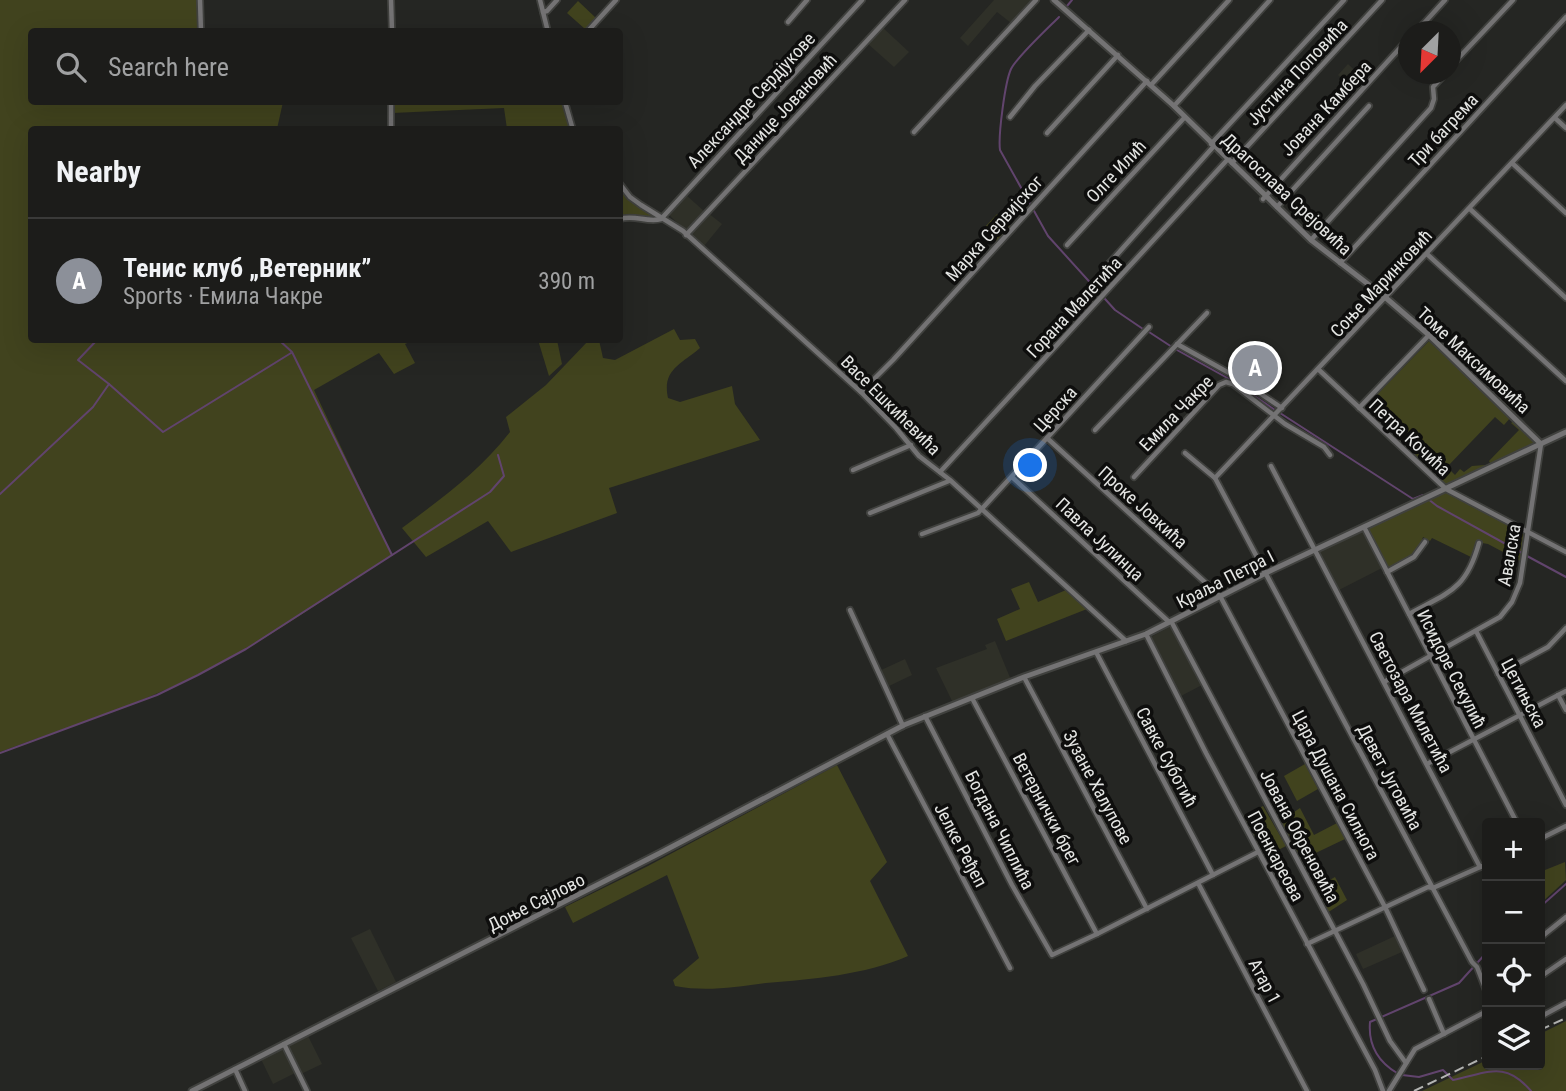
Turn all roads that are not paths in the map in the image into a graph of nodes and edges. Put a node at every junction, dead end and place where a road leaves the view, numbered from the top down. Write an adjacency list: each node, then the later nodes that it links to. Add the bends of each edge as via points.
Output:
1 (200, 0): 21 (street)
2 (391, 0): 22 (street)
3 (540, 0): 17 (street)
4 (557, 0): 17 (street)
5 (616, 0): 24 (street)
6 (807, 0): 20 (street)
7 (862, 0): 53 (street, Александре Сердјукове)
8 (905, 0): 54 (street, Данице Јовановић)
9 (1036, 0): 42 (street)
10 (1054, 0): 25 (street, Драгослава Срејовића)
11 (1229, 0): 29 (street, Марка Сервијског)
12 (1270, 0): 34 (street)
13 (1343, 0): 44 (street)
14 (1382, 0): 45 (street, Јустина Поповића)
15 (1444, 0): 19 (street)
16 (1513, 0): 28 (street)
17 (543, 12): 23 (street)
18 (1566, 17): 58 (street, Три багрема)
19 (1426, 21)
20 (788, 22)
21 (201, 28)
22 (391, 28)
23 (547, 28)
24 (591, 28)
25 (1089, 30): 27 (street, Драгослава Срејовића); 36 (street)
26 (1398, 51): 48 (street, Јована Камбера)
27 (1118, 55): 29 (street, Драгослава Срејовића); 43 (street)
28 (1461, 56)
29 (1149, 83): 34 (street, Драгослава Срејовића); 70 (street, Марка Сервијског)
30 (1436, 84): 55 (street, via 1431,108)
31 (391, 105): 39 (street)
32 (566, 105): 40 (street)
33 (1566, 105): 38 (street, Соње Маринковић)
34 (1174, 106): 37 (street, Драгослава Срејовића)
35 (1369, 106): 49 (street)
36 (1010, 117)
37 (1185, 117): 44 (street, Драгослава Срејовића); 56 (street, Олге Илић)
38 (1555, 118): 41 (street); 46 (street, Соње Маринковић)
39 (391, 126)
40 (572, 126)
41 (1566, 128)
42 (914, 132)
43 (1046, 133)
44 (1213, 145): 45 (street, Драгослава Срејовића); 59 (street)
45 (1230, 161): 48 (street, Драгослава Срејовића); 83 (street, Горана Малетића)
46 (1512, 163): 50 (street, Соње Маринковић); 51 (street)
47 (623, 188): 53 (street, Васе Ешкићевића)
48 (1264, 197): 49 (street, Драгослава Срејовића)
49 (1277, 207): 55 (street, Драгослава Срејовића)
50 (1470, 208): 57 (street, Соње Маринковић); 61 (street)
51 (1566, 214)
52 (623, 218): 53 (street)
53 (661, 219): 54 (street, Васе Ешкићевића)
54 (686, 235): 70 (street, Васе Ешкићевића)
55 (1311, 240): 58 (street, Драгослава Срејовића)
56 (1067, 245)
57 (1427, 254): 60 (street, Соње Маринковић); 69 (street)
58 (1340, 263): 60 (street, Драгослава Срејовића)
59 (1105, 268)
60 (1386, 298): 64 (street, Томе Максимовића); 67 (street, Соње Маринковић)
61 (1566, 298)
62 (1207, 313): 65 (street)
63 (1150, 327): 76 (street, Церска)
64 (1429, 335): 72 (street); 77 (street, Томе Максимовића)
65 (1177, 344): 68 (street, Емила Чакре); 74 (street)
66 (1251, 351): 68 (street, Емила Чакре)
67 (1318, 369): 71 (street, Соње Маринковић); 72 (street, Петра Кочића)
68 (1231, 374): 71 (street, Емила Чакре)
69 (1566, 382)
70 (861, 392): 78 (street, Васе Ешкићевића)
71 (1282, 408): 73 (street, Соње Маринковић)
72 (1359, 408): 88 (street, Петра Кочића)
73 (1274, 416): 80 (street); 85 (street, Емила Чакре, via 1233,384 1221,383); 86 (street, Соње Маринковић)
74 (1095, 430)
75 (1566, 432): 77 (street, Краља Петра I)
76 (1047, 438): 84 (street, Церска); 100 (street, Проке Јовкића)
77 (1541, 444): 88 (street, Краља Петра I); 92 (street, Авалска)
78 (911, 445): 82 (street); 83 (street, Васе Ешкићевића)
79 (1185, 453): 86 (street)
80 (1331, 455)
81 (1271, 466): 96 (street, Светозара Милетића)
82 (853, 470)
83 (940, 472): 87 (street, Васе Ешкићевића)
84 (1012, 477): 89 (street, Церска); 103 (street, Павла Јулинца)
85 (1134, 477)
86 (1215, 478): 99 (street, Девет Југовића)
87 (950, 480): 89 (street, Васе Ешкићевића); 90 (street)
88 (1446, 489): 91 (street, Краља Петра I); 92 (street, Петра Кочића)
89 (981, 510): 93 (street); 107 (street, Васе Ешкићевића)
90 (870, 513)
91 (1364, 527): 96 (street, Краља Петра I); 98 (street, Исидоре Секулић)
92 (1528, 533): 97 (street, Петра Кочића); 105 (street, Авалска, via 1520,583 1512,602 1500,617)
93 (922, 534)
94 (1425, 542): 98 (street, via 1414,557)
95 (1479, 543): 102 (street, via 1474,563 1461,583)
96 (1315, 550): 99 (street, Краља Петра I); 112 (street, Светозара Милетића)
97 (1566, 552)
98 (1387, 572): 102 (street, Исидоре Секулић)
99 (1266, 573): 100 (street, Краља Петра I); 131 (street, Девет Југовића)
100 (1220, 596): 103 (street, Краља Петра I); 132 (street, Цара Душана Силнога)
101 (850, 610): 119 (street)
102 (1409, 614): 109 (street, Исидоре Секулић)
103 (1170, 622): 106 (street, Краља Петра I); 135 (street, Јована Обреновића)
104 (1566, 628): 110 (street, via 1550,645)
105 (1476, 631): 109 (street, Авалска); 110 (street, Цетињска)
106 (1146, 634): 107 (street, Краља Петра I); 127 (street, Поенкареова)
107 (1126, 642): 108 (street, Краља Петра I)
108 (1096, 652): 111 (street, Краља Петра I); 129 (street, Савке Суботић)
109 (1431, 656): 112 (street, Авалска); 121 (street, Исидоре Секулић)
110 (1499, 674): 118 (street, Цетињска)
111 (1024, 677): 115 (street, Краља Петра I); 133 (street, Зузане Халупове)
112 (1384, 682): 122 (street, Светозара Милетића)
113 (1566, 691): 114 (street)
114 (1559, 695): 116 (street); 118 (street)
115 (972, 698): 117 (street, Краља Петра I); 136 (street, Ветернички брег)
116 (1566, 710)
117 (925, 716): 119 (street, Краља Петра I); 136 (street, Богдана Чиплића, via 1052,955)
118 (1520, 716): 121 (street); 123 (street, Цетињска)
119 (903, 726): 120 (street, Краља Петра I)
120 (888, 734): 140 (street, Јелке Ређеп); 149 (street, Доње Сајлово)
121 (1473, 740): 122 (street); 124 (street, Исидоре Секулић)
122 (1427, 764): 128 (street, Светозара Милетића)
123 (1566, 805)
124 (1514, 818)
125 (1566, 826): 126 (street)
126 (1545, 836)
127 (1258, 852): 129 (street); 138 (street, Поенкареова)
128 (1480, 867): 131 (street)
129 (1213, 875): 130 (street)
130 (1198, 883): 133 (street); 155 (street, Атар 1)
131 (1433, 888): 132 (street); 142 (street, Девет Југовића)
132 (1385, 907): 135 (street); 143 (street, Цара Душана Силнога)
133 (1147, 909): 136 (street)
134 (1566, 917): 137 (street)
135 (1335, 931): 138 (street); 150 (street, Јована Обреновића, via 1390,1041)
136 (1097, 934)
137 (1545, 934)
138 (1307, 944): 156 (street, Поенкареова)
139 (1566, 959): 141 (street)
140 (1010, 968)
141 (1545, 974)
142 (1482, 980)
143 (1424, 990)
144 (1429, 999): 148 (street)
145 (1566, 1003): 147 (street)
146 (1482, 1014): 148 (street)
147 (1545, 1014)
148 (1444, 1034): 150 (street, via 1421,1044)
149 (284, 1045): 151 (street, Доње Сајлово); 154 (street)
150 (1406, 1063): 157 (street)
151 (234, 1069): 152 (street, Доње Сајлово); 153 (street)
152 (192, 1091)
153 (245, 1091)
154 (307, 1091)
155 (1307, 1091)
156 (1383, 1091)
157 (1389, 1091)

